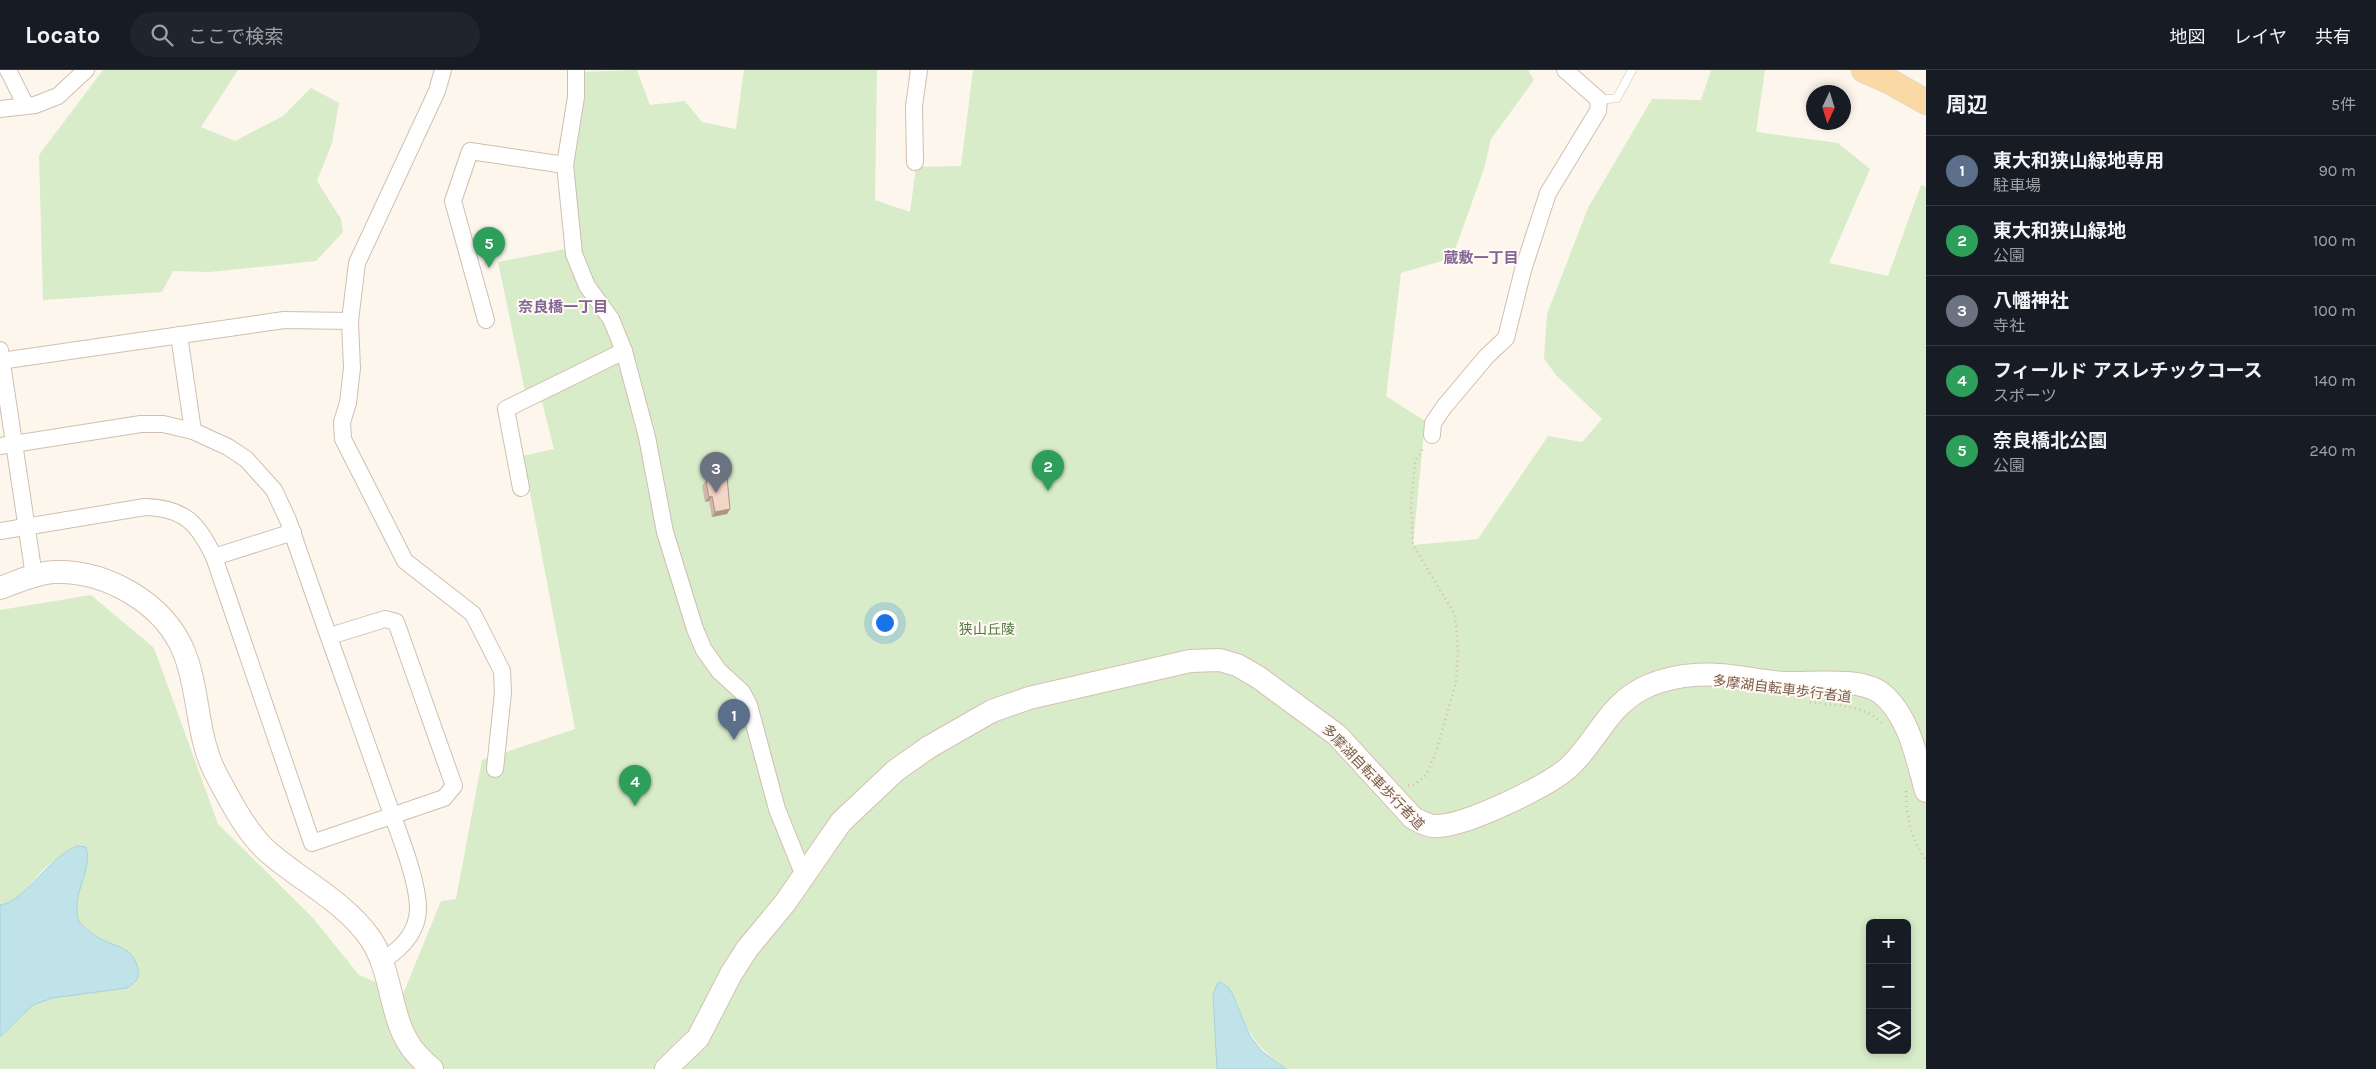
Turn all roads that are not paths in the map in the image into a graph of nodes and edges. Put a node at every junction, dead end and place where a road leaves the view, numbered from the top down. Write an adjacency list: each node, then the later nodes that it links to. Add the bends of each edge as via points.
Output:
1 (8, 70): 11 (street)
2 (86, 70): 11 (street, via 58,96)
3 (443, 70): 16 (street, via 437,91 356,263)
4 (576, 70): 14 (street, via 576,97)
5 (919, 70): 13 (street, via 914,106)
6 (1565, 70): 9 (street)
7 (1632, 70): 9 (lane, via 1617,98)
8 (1864, 70): 10 (main road)
9 (1598, 100): 21 (street, via 1598,111 1548,193 1523,270 1506,338 1444,406 1434,423)
10 (1926, 102)
11 (26, 106): 12 (street)
12 (0, 109)
13 (915, 162)
14 (565, 165): 15 (street, via 470,151 453,201); 18 (street, via 574,254 587,286 611,319)
15 (486, 320)
16 (350, 321): 17 (street, via 284,320); 31 (street, via 352,368 342,422 344,439 405,561 473,614 502,671)
17 (179, 335): 19 (street); 20 (street)
18 (624, 351): 23 (street, via 506,409); 34 (street, via 647,437 666,532 695,629 704,650 719,671 742,692 749,705 777,809)
19 (1, 357): 22 (street)
20 (193, 431): 22 (street, via 163,424 141,424); 26 (street, via 228,447 259,472 274,490)
21 (1432, 435)
22 (8, 445): 24 (street)
23 (522, 488)
24 (27, 527): 25 (street); 27 (street, via 122,510 163,508 194,524 204,535); 28 (street)
25 (0, 531)
26 (293, 532): 27 (street); 30 (street)
27 (214, 557): 33 (street, via 312,843)
28 (34, 576): 29 (street); 35 (street, via 52,572 87,574 139,597 160,615 184,651 211,764 250,829 267,850 347,912 371,940)
29 (0, 588)
30 (330, 636): 33 (street); 33 (street, via 385,619 396,622 454,786 444,798)
31 (495, 769)
32 (1916, 790): 34 (street, via 1912,742 1900,716 1880,692 1864,685 1783,683 1735,676 1694,675 1650,685 1632,694 1604,720 1580,755 1541,787 1461,821 1428,826 1413,818 1337,736 1258,678 1237,665 1220,660 1190,661 1029,698 960,727 895,771 858,805 841,822)
33 (392, 816): 35 (street, via 417,894 418,909 410,936 400,949)
34 (804, 876): 37 (street, via 747,948 698,1038)
35 (382, 961): 36 (street, via 398,1023 408,1044)
36 (432, 1069)
37 (666, 1069)

